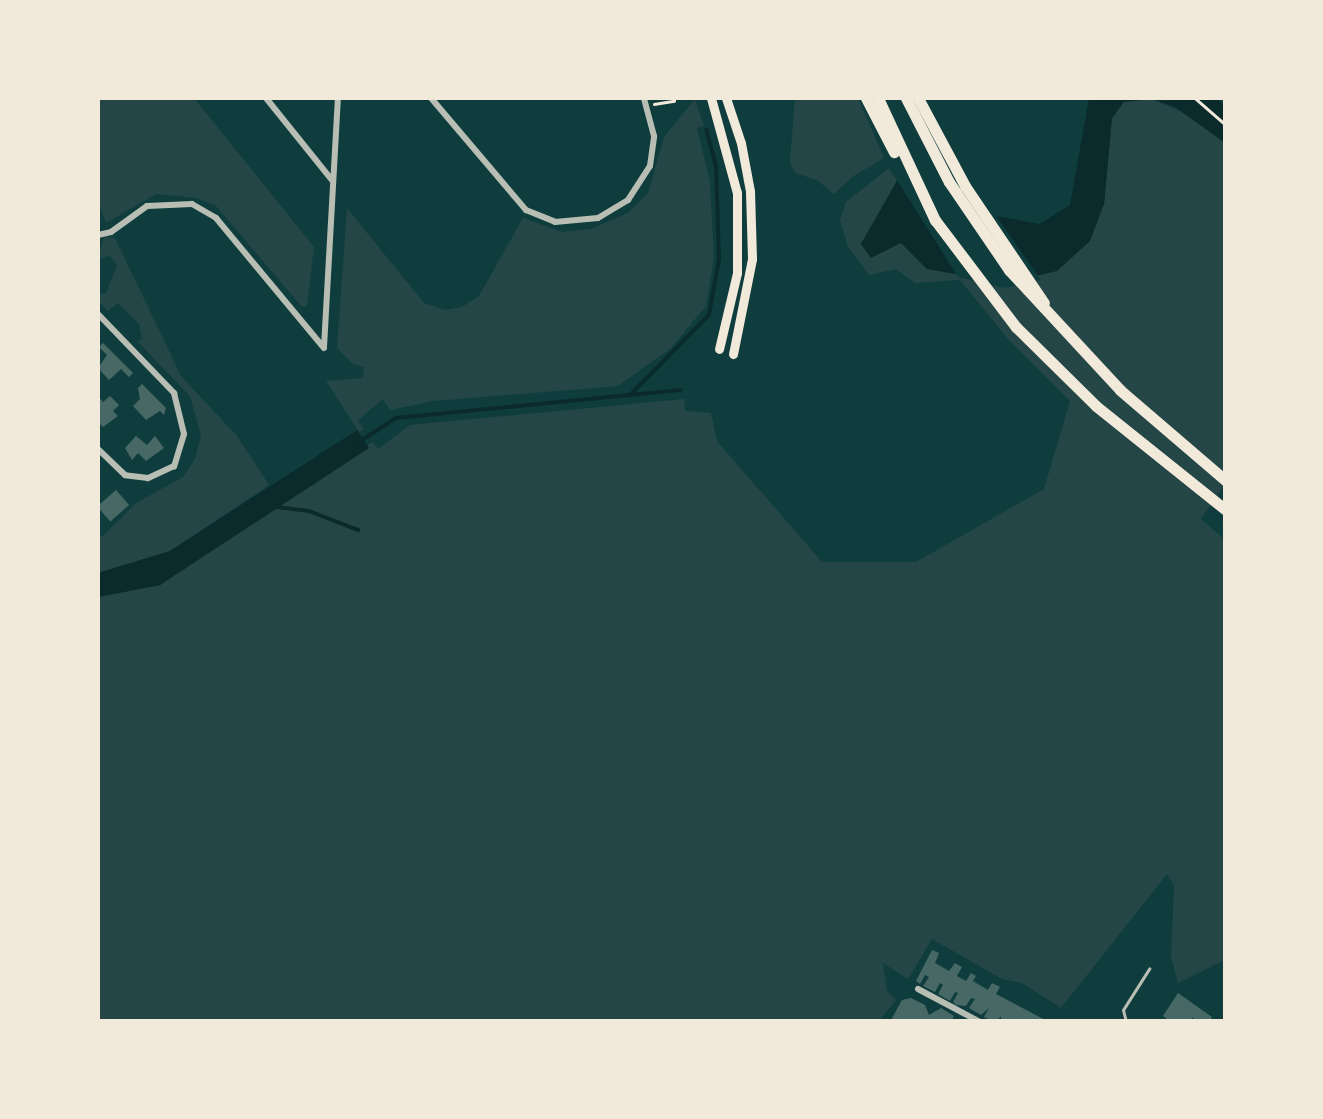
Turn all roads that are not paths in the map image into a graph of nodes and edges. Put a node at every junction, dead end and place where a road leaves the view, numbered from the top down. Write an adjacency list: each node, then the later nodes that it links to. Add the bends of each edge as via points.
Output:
1 (266, 98): 11 (street)
2 (338, 98): 11 (street)
3 (432, 98): 10 (street, via 526,210 555,222 598,218 628,200 650,166 654,136)
4 (711, 98): 16 (main road, via 737,193 737,272)
5 (726, 98): 17 (main road, via 750,191 752,259)
6 (866, 98): 12 (highway)
7 (878, 98): 12 (highway)
8 (906, 98): 15 (highway, via 948,182 1009,270)
9 (918, 98): 15 (highway, via 965,186)
10 (646, 101)
11 (332, 180): 13 (street, via 324,348 242,246 192,204 146,206)
12 (935, 220): 20 (highway, via 1016,327 1096,406)
13 (98, 235)
14 (98, 314): 18 (street, via 174,393 184,434 174,466 148,478 125,475)
15 (1063, 331): 19 (highway)
16 (719, 349): 17 (street)
17 (733, 354)
18 (98, 449)
19 (1226, 482)
20 (1226, 510)
21 (1148, 969): 24 (lane, via 1123,1010)
22 (918, 988): 23 (street)
23 (980, 1022)
24 (1126, 1022)
25 (1150, 1022): 26 (street)
26 (1158, 1022)

